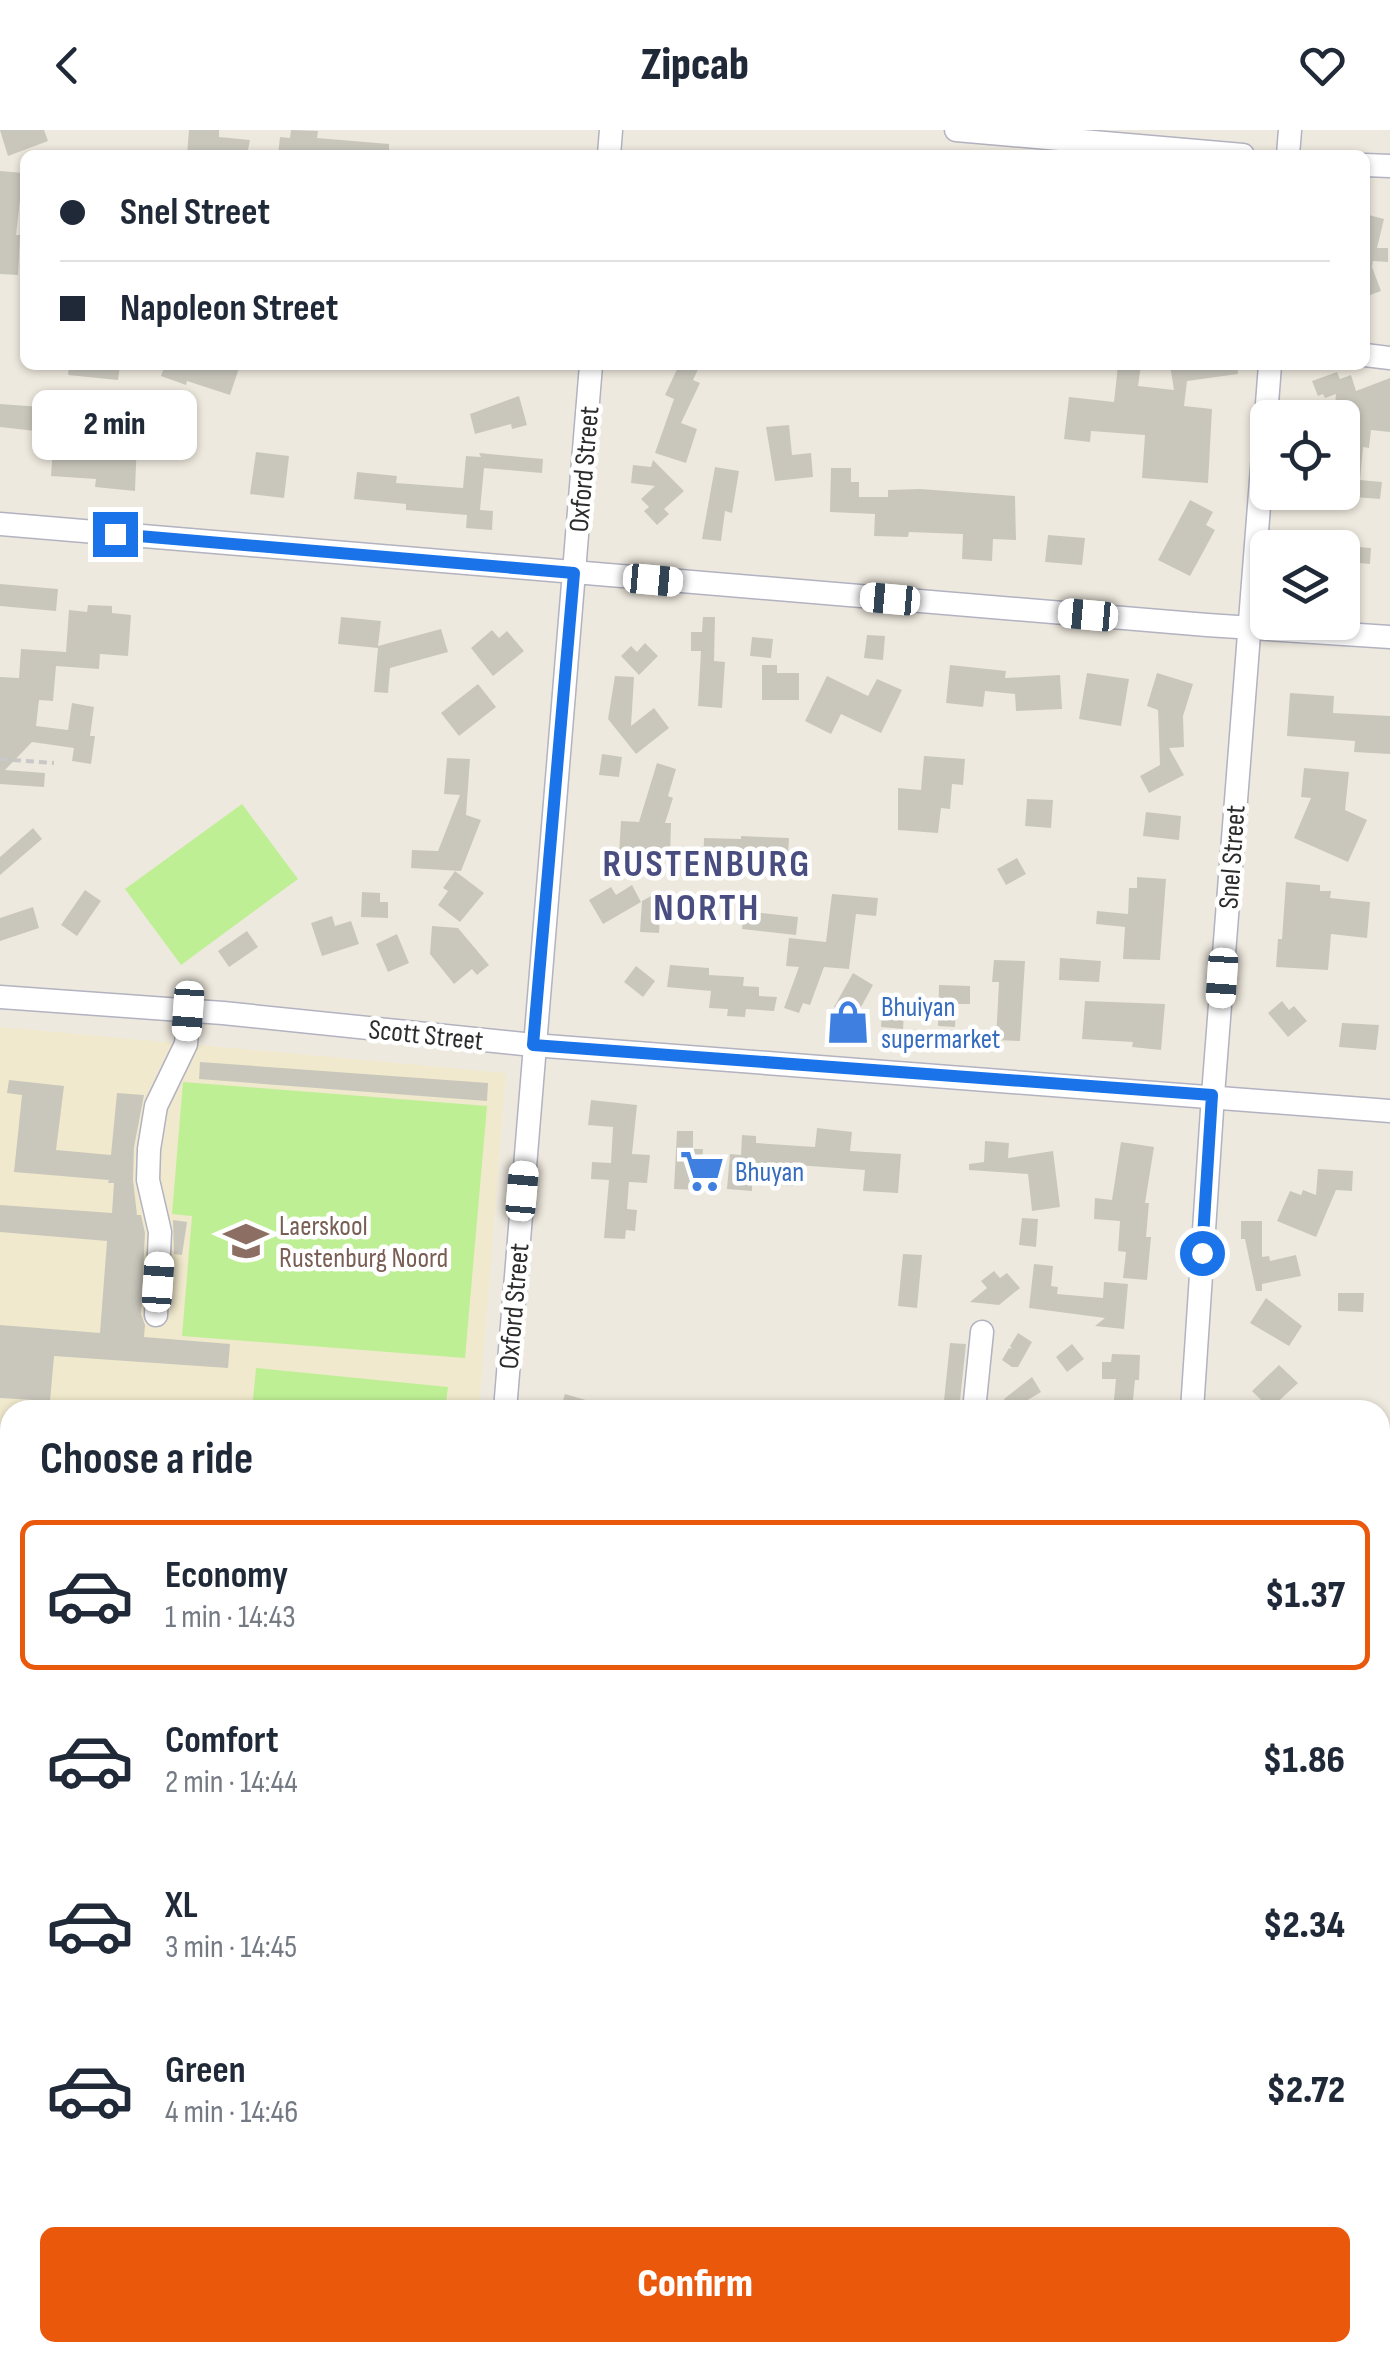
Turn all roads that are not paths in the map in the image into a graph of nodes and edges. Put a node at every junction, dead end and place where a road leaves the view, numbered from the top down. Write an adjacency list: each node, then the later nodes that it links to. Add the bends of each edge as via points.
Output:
1 (956, 130): 2 (street)
2 (1186, 150)
3 (592, 370): 6 (street, Oxford Street)
4 (1270, 370): 7 (street, Snel Street)
5 (0, 524): 6 (street)
6 (574, 573): 7 (street); 11 (street, Oxford Street)
7 (1248, 626): 8 (street); 12 (street, Snel Street)
8 (1390, 637)
9 (0, 996): 10 (street, Scott Street)
10 (188, 1011): 11 (street, Scott Street); 14 (street, via 186,1044 156,1106 149,1149 148,1180 160,1232)
11 (533, 1045): 12 (street, Scott Street); 16 (street, Oxford Street)
12 (1212, 1095): 13 (street, Scott Street); 18 (street, Snel Street)
13 (1390, 1111)
14 (156, 1315)
15 (982, 1332): 17 (street)
16 (505, 1400)
17 (975, 1400)
18 (1193, 1400)

